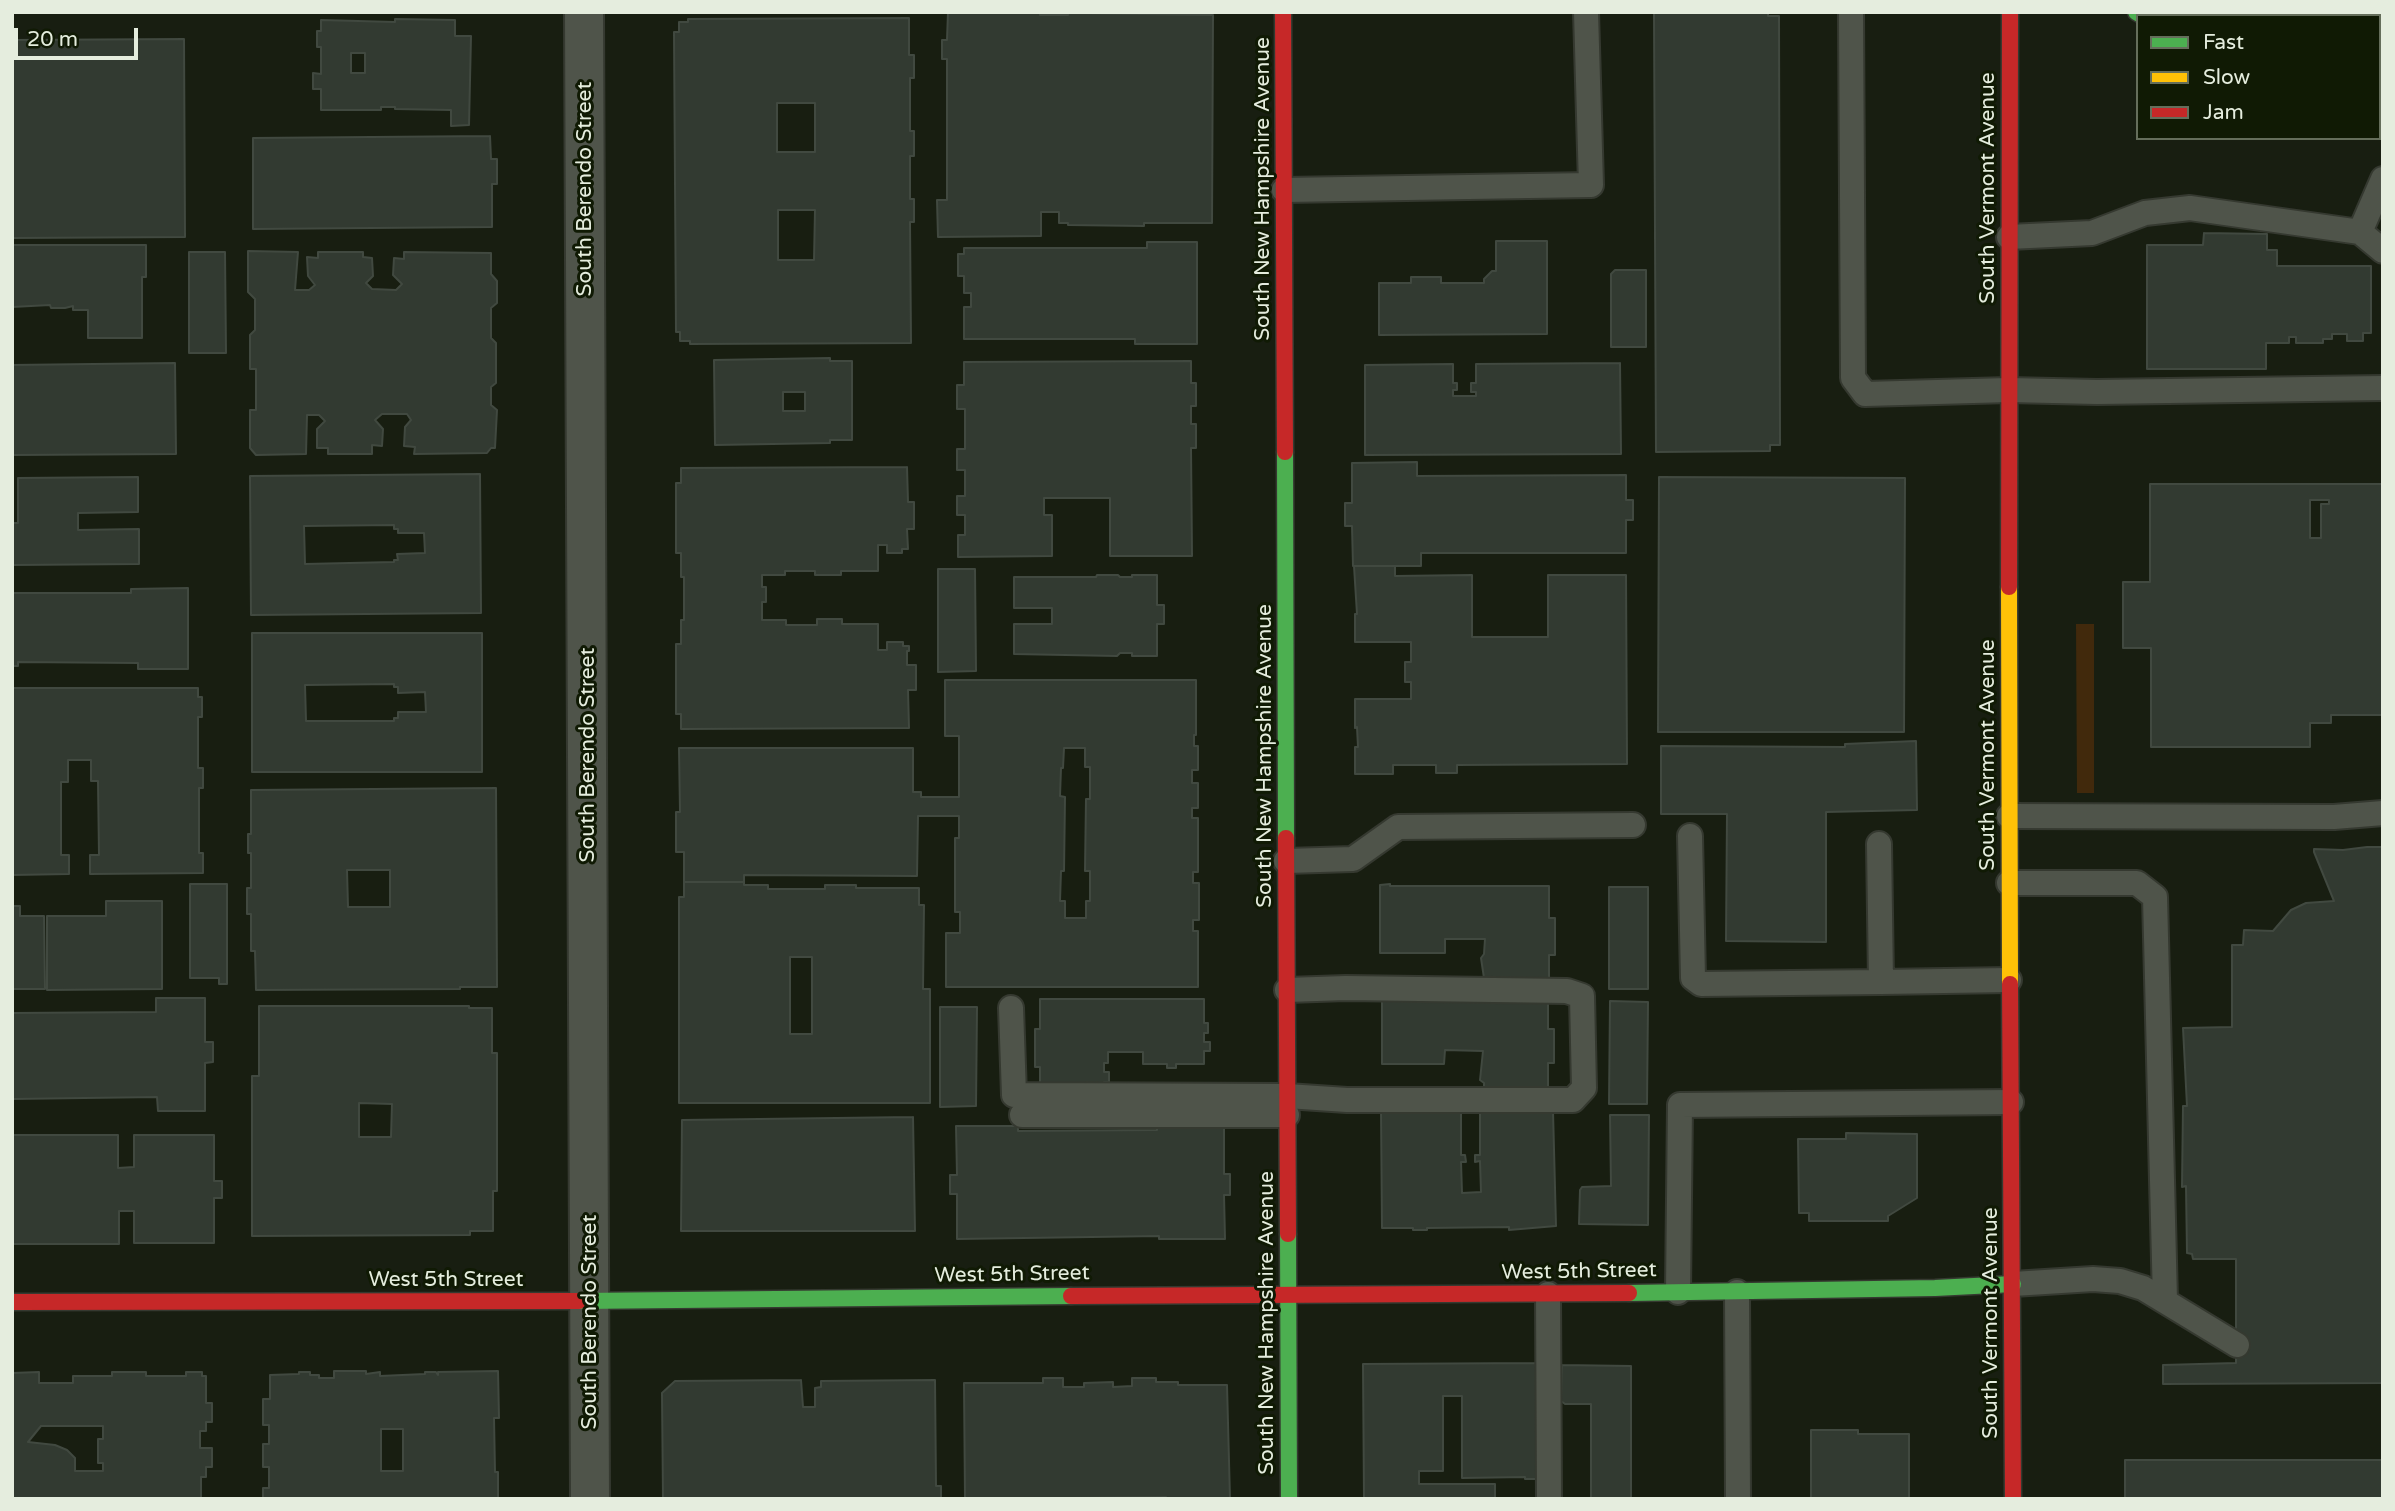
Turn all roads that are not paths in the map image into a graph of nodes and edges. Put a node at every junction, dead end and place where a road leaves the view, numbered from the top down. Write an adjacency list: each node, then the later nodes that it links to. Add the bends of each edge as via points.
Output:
1 (584, 12): 32 (street, South Berendo Street)
2 (1283, 12): 7 (street, South New Hampshire Avenue)
3 (1586, 12): 7 (lane, via 1591,185)
4 (1850, 12): 12 (lane, via 1853,378 1865,394)
5 (2011, 12): 9 (street, South Vermont Avenue)
6 (2383, 179): 8 (lane)
7 (1283, 190): 18 (street, South New Hampshire Avenue)
8 (2360, 232): 9 (lane, via 2190,208 2145,213 2092,233); 10 (lane)
9 (2009, 237): 12 (street, South Vermont Avenue)
10 (2383, 251)
11 (2383, 388): 12 (lane)
12 (2009, 390): 14 (street, South Vermont Avenue)
13 (2383, 813): 14 (lane)
14 (2009, 817): 19 (street, South Vermont Avenue)
15 (1633, 825): 18 (lane, via 1398,827 1353,859)
16 (1690, 836): 21 (lane, via 1693,978 1701,984)
17 (1879, 844): 21 (lane)
18 (1286, 861): 22 (street, South New Hampshire Avenue)
19 (2009, 883): 20 (street, South Vermont Avenue); 33 (lane, via 2137,883 2155,897)
20 (2009, 980): 21 (lane); 24 (street, South Vermont Avenue)
21 (1881, 982)
22 (1287, 990): 25 (street, South New Hampshire Avenue); 25 (lane, via 1567,991 1582,996 1584,1088 1573,1100 1347,1100)
23 (1011, 1008): 25 (lane, via 1014,1095)
24 (2011, 1102): 27 (street, South Vermont Avenue); 28 (lane, via 1680,1105)
25 (1287, 1106): 26 (lane); 30 (street, South New Hampshire Avenue)
26 (1022, 1115)
27 (2013, 1284): 29 (street, West 5th Street); 33 (lane, via 2120,1281); 40 (street, South Vermont Avenue)
28 (1678, 1292): 29 (street, West 5th Street); 31 (street, West 5th Street)
29 (1738, 1292): 39 (lane)
30 (1287, 1294): 31 (street, West 5th Street); 32 (street, West 5th Street); 37 (street, South New Hampshire Avenue)
31 (1548, 1294): 38 (lane)
32 (590, 1301): 34 (street, West 5th Street); 36 (street, South Berendo Street)
33 (2165, 1301): 35 (lane)
34 (12, 1302)
35 (2237, 1345)
36 (590, 1499)
37 (1289, 1499)
38 (1549, 1499)
39 (1738, 1499)
40 (2013, 1499)

